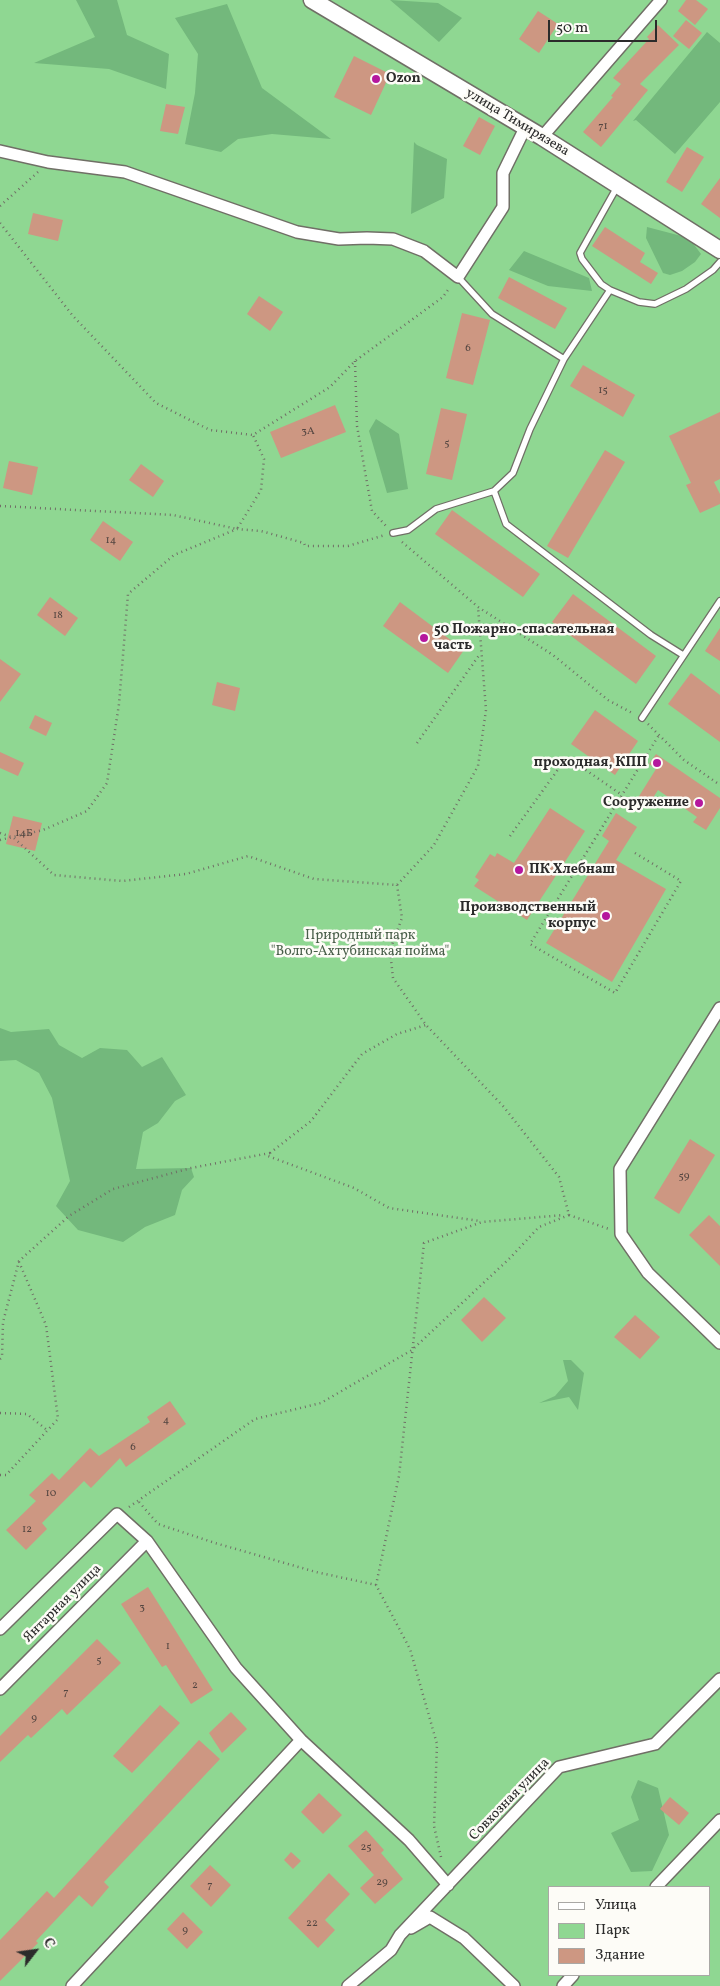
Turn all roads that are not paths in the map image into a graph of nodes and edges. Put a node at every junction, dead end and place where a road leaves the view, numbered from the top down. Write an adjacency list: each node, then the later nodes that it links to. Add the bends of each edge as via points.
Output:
1 (312, 0): 3 (street, улица Тимирязева)
2 (661, 0): 5 (street)
3 (332, 5): 4 (street, улица Тимирязева)
4 (525, 128): 5 (street, улица Тимирязева); 10 (street, via 503,174 503,207)
5 (542, 138): 7 (street, улица Тимирязева)
6 (0, 151): 10 (street, via 48,162 125,172 297,232 339,239 393,239 424,250)
7 (618, 185): 8 (street, улица Тимирязева); 11 (lane, via 580,253 601,284)
8 (720, 250)
9 (720, 262): 11 (lane, via 686,289 655,304 639,302)
10 (458, 277): 12 (lane, via 492,314)
11 (610, 290): 12 (lane)
12 (564, 359): 13 (lane, via 513,473)
13 (494, 491): 14 (lane, via 436,509 408,530); 16 (lane, via 506,524 643,629)
14 (393, 533)
15 (720, 601): 16 (lane)
16 (683, 655): 17 (lane)
17 (642, 718)
18 (720, 1008): 19 (street, via 620,1169 621,1234 648,1273)
19 (720, 1343)
20 (147, 1541): 21 (street, via 117,1514); 23 (street, Янтарная улица); 24 (street, via 236,1668)
21 (0, 1629)
22 (720, 1679): 26 (street, Совхозная улица, via 655,1744 559,1767)
23 (0, 1689)
24 (302, 1740): 26 (street, via 409,1840); 30 (street)
25 (720, 1820): 27 (street)
26 (448, 1885): 28 (street, Совхозная улица)
27 (657, 1886)
28 (400, 1934): 31 (street, Совхозная улица, via 391,1950); 32 (street, via 430,1917 464,1938)
29 (572, 1976): 33 (street)
30 (72, 1986)
31 (348, 1986)
32 (514, 1986)
33 (562, 1986)

